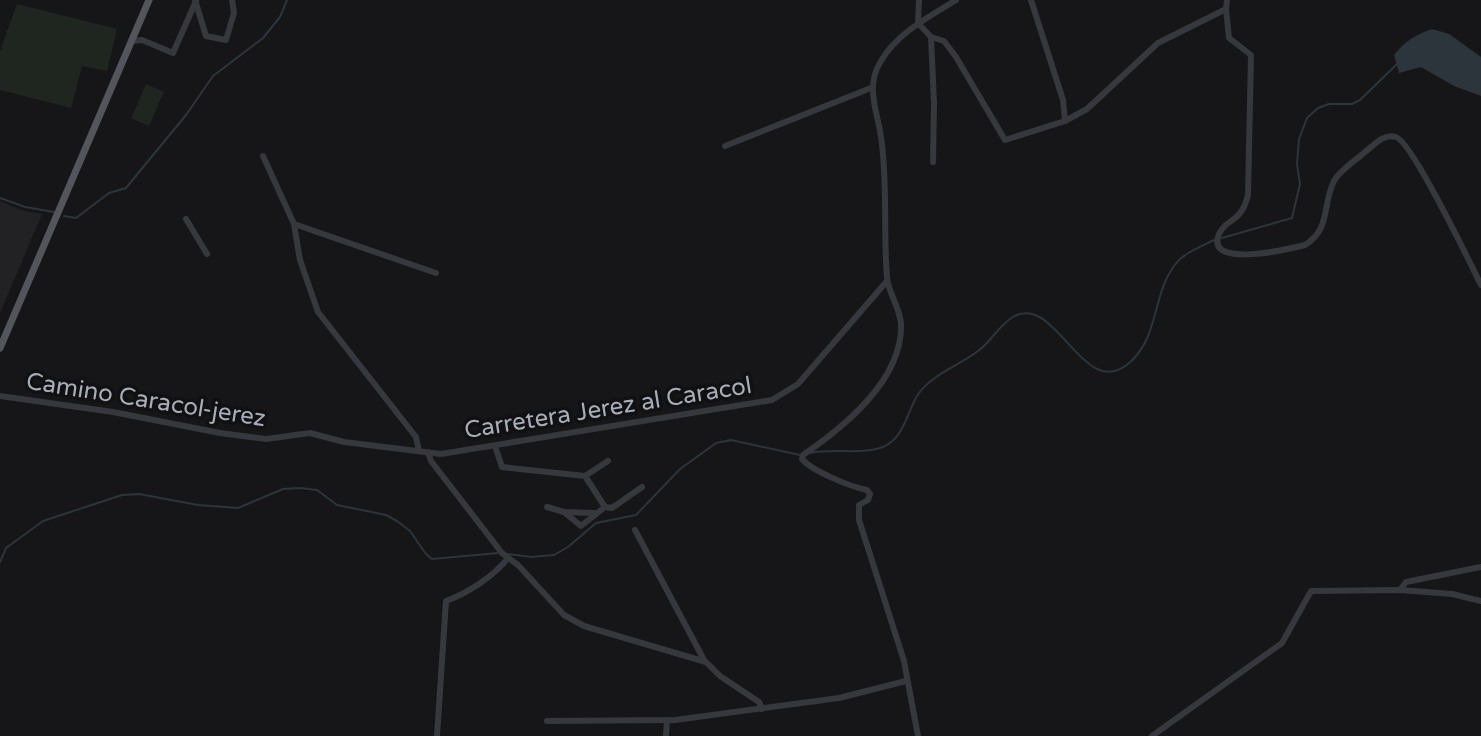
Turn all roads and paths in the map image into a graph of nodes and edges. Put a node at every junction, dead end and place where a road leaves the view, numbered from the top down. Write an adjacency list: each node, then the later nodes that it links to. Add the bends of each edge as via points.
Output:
1 (149, 0): 11 (main road)
2 (196, 0): 3 (street, via 206,36 226,40); 11 (street, via 173,53)
3 (232, 0)
4 (919, 0): 9 (street)
5 (956, 0): 9 (street)
6 (1031, 0): 13 (street)
7 (1227, 0): 8 (street)
8 (1226, 9): 13 (street, via 1158,43 1087,109); 22 (street, via 1229,38 1251,55 1245,207 1220,233 1221,248 1249,255 1313,241 1326,219 1335,179 1376,143 1393,136 1403,140 1427,180)
9 (918, 23): 10 (street); 12 (street, via 890,48)
10 (931, 37): 13 (street, via 944,41 956,57 1005,140); 16 (street)
11 (131, 41): 23 (main road)
12 (871, 88): 14 (street); 21 (street, via 882,139)
13 (1065, 121)
14 (725, 146)
15 (263, 156): 18 (street)
16 (933, 162)
17 (186, 219): 19 (street)
18 (294, 224): 20 (street); 26 (street, via 318,312 416,437)
19 (207, 254)
20 (436, 273)
21 (887, 281): 25 (street, Carretera Jerez al Caracol, via 798,384 772,400); 41 (street, via 901,324 891,366 851,419 802,459 870,494 857,511)
22 (1481, 285)
23 (0, 348)
24 (0, 396): 26 (street, Camino Caracol-jerez, via 220,433 266,439 317,434)
25 (495, 446): 27 (street, Carretera Jerez al Caracol); 29 (street, via 502,467)
26 (419, 451): 27 (street, Camino Caracol-jerez)
27 (428, 452): 36 (street, via 455,495)
28 (608, 461): 29 (street)
29 (585, 476): 32 (street)
30 (642, 487): 32 (street, via 612,508)
31 (547, 507): 33 (street)
32 (605, 507): 34 (street)
33 (564, 512): 34 (street); 34 (street, via 581,526)
34 (594, 513)
35 (635, 530): 40 (street)
36 (508, 558): 40 (street, via 574,622); 45 (street, via 446,601)
37 (1481, 567): 38 (street, via 1406,582)
38 (1400, 590): 39 (street); 48 (street, via 1311,591 1282,643)
39 (1481, 601)
40 (706, 662): 42 (street)
41 (906, 681): 42 (street); 47 (street)
42 (762, 709): 43 (street)
43 (667, 720): 44 (street); 46 (street)
44 (547, 721)
45 (437, 736)
46 (666, 736)
47 (918, 736)
48 (1152, 736)

